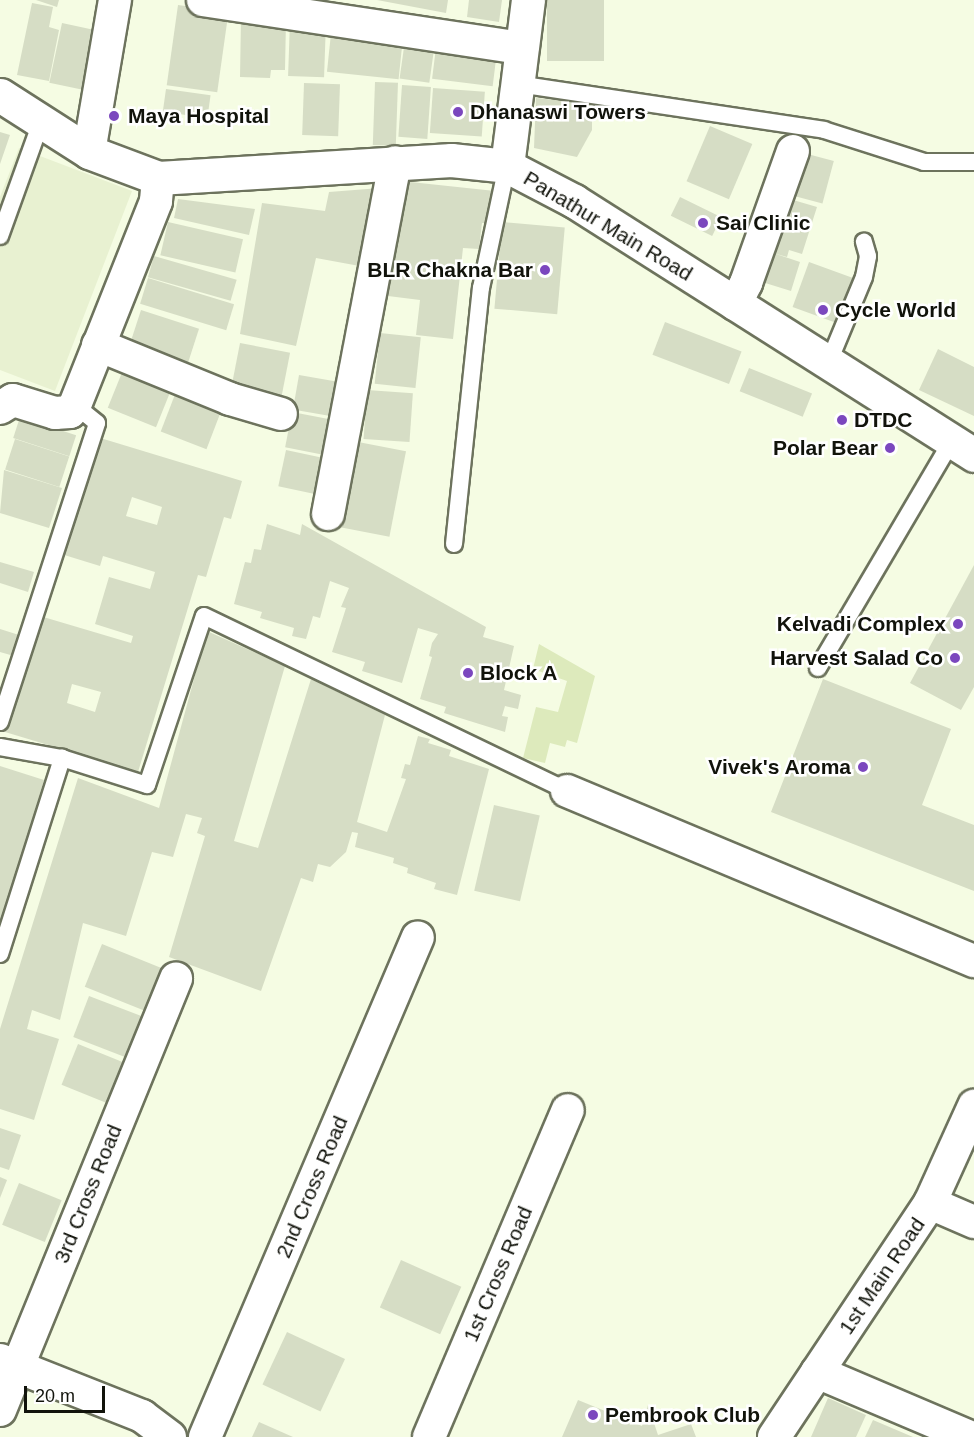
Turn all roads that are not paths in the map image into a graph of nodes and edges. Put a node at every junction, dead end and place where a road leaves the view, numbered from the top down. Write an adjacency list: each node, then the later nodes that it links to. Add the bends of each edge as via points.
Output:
1 (115, 0): 9 (street)
2 (203, 0): 4 (street)
3 (528, 0): 4 (street)
4 (522, 48): 5 (street)
5 (518, 84): 11 (lane, via 824,130 924,162); 12 (street)
6 (0, 95): 7 (street, Panathur Main Road)
7 (41, 123): 9 (street, Panathur Main Road); 14 (lane)
8 (793, 151): 17 (street)
9 (89, 152): 13 (street, Panathur Main Road)
10 (395, 162): 12 (street, Panathur Main Road, via 451,160); 13 (street, Panathur Main Road); 24 (street)
11 (974, 162)
12 (507, 166): 17 (street, Panathur Main Road, via 574,201); 25 (lane, via 481,288)
13 (158, 178): 18 (street, via 156,201)
14 (6, 203): 15 (lane)
15 (0, 236)
16 (864, 242): 19 (lane, via 868,255 864,277)
17 (735, 304): 19 (street, Panathur Main Road)
18 (98, 345): 20 (street); 22 (street, via 230,399)
19 (828, 364): 23 (street, Panathur Main Road)
20 (75, 405): 21 (street, via 70,412 55,413 13,400); 27 (lane, via 98,423)
21 (0, 408)
22 (282, 414)
23 (963, 448): 26 (lane)
24 (328, 514)
25 (454, 544)
26 (818, 668)
27 (0, 722)
28 (0, 747): 29 (lane)
29 (62, 758): 30 (lane, via 147,785 204,616); 32 (lane)
30 (567, 792): 33 (street)
31 (418, 937): 43 (street, 2nd Cross Road)
32 (0, 954)
33 (974, 961)
34 (176, 978): 39 (street, 3rd Cross Road)
35 (974, 1107): 37 (street, 1st Main Road)
36 (568, 1110): 44 (street, 1st Cross Road)
37 (930, 1203): 38 (street); 40 (street, 1st Main Road)
38 (974, 1222)
39 (9, 1363): 41 (street, 3rd Cross Road); 42 (street, via 142,1416)
40 (817, 1372): 45 (street, 1st Main Road); 46 (street)
41 (0, 1410)
42 (170, 1437)
43 (205, 1437)
44 (429, 1437)
45 (774, 1437)
46 (970, 1437)

